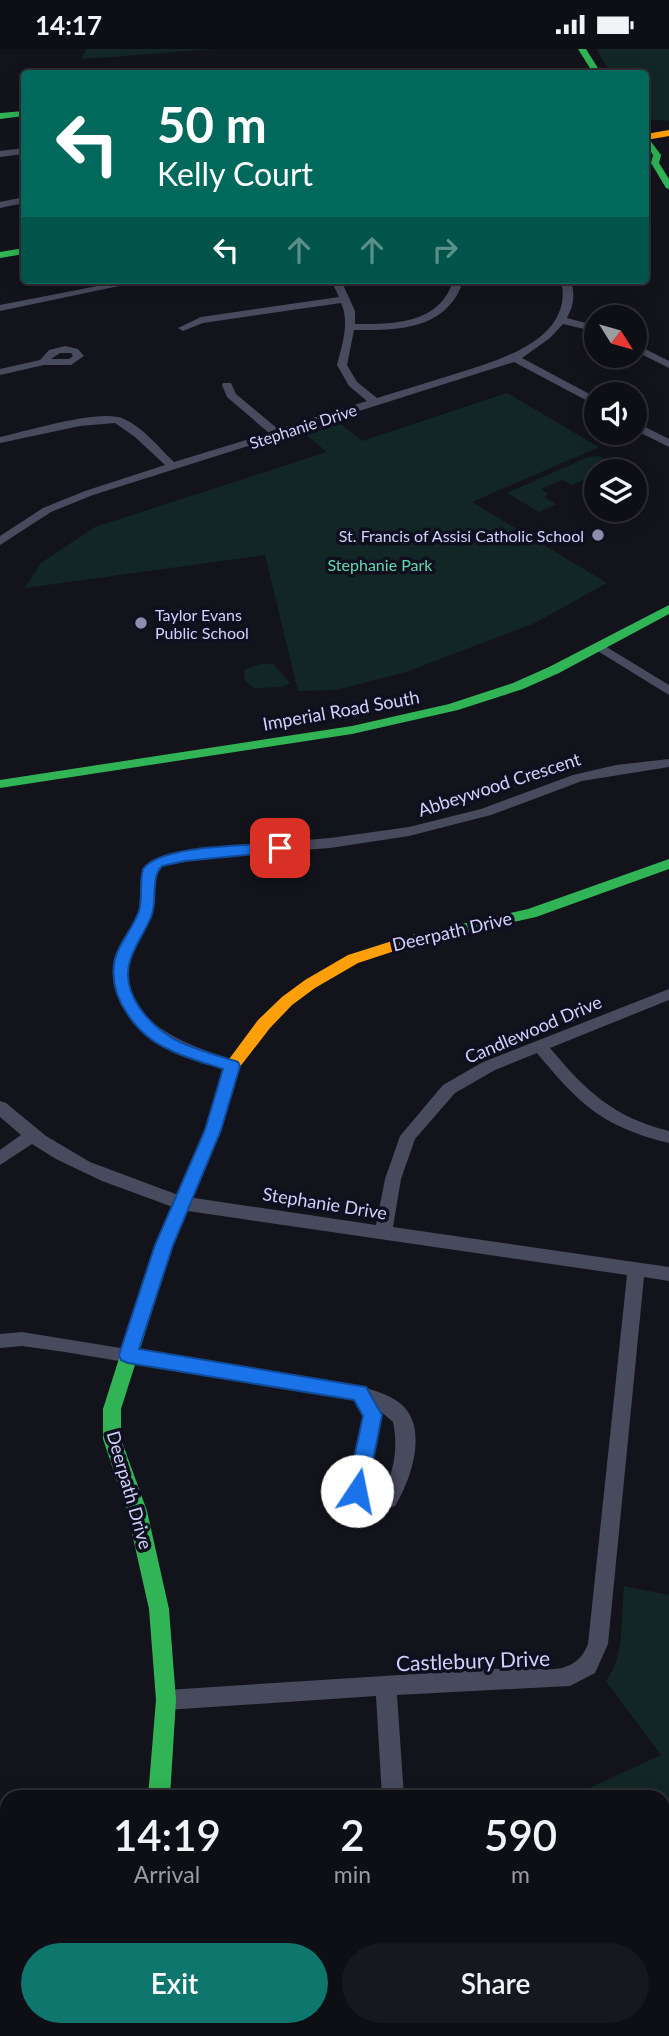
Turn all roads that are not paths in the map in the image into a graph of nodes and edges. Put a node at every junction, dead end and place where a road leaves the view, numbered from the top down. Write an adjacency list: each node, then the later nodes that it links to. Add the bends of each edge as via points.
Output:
1 (582, 49): 2 (street)
2 (595, 70)
3 (21, 114): 4 (street)
4 (0, 116)
5 (669, 127): 6 (street)
6 (649, 130)
7 (669, 133): 8 (street)
8 (649, 137)
9 (649, 143): 12 (street, via 657,155)
10 (21, 151): 11 (street)
11 (0, 154)
12 (650, 161): 13 (street)
13 (669, 186)
14 (21, 201): 15 (street)
15 (0, 205)
16 (21, 252): 17 (street)
17 (0, 255)
18 (123, 284): 23 (street)
19 (338, 284): 22 (street)
20 (455, 284): 26 (street, via 452,300 425,319)
21 (568, 284): 24 (street, via 568,303)
22 (346, 299): 26 (street); 27 (street, via 201,320)
23 (0, 308)
24 (561, 320): 25 (street); 29 (street, Stephanie Drive, via 552,332)
25 (584, 326)
26 (350, 327): 35 (street, via 342,365 353,384)
27 (183, 328)
28 (648, 354): 31 (street)
29 (515, 358): 34 (street); 35 (street, Stephanie Drive)
30 (44, 362): 32 (street)
31 (669, 365)
32 (0, 372)
33 (227, 385): 37 (street, via 231,395)
34 (584, 396)
35 (375, 402): 37 (street, Stephanie Drive)
36 (647, 432): 39 (street)
37 (277, 434): 40 (street, Stephanie Drive)
38 (0, 440): 40 (street, via 112,419)
39 (669, 444)
40 (173, 467): 41 (street, Stephanie Drive, via 62,503)
41 (0, 541)
42 (669, 609): 43 (street, Imperial Road South)
43 (600, 647): 44 (street); 46 (street, Imperial Road South, via 518,686 388,723)
44 (669, 691)
45 (669, 763): 50 (street, Abbeywood Crescent, via 591,774 487,812 403,833 185,856 157,863 148,877 145,915 121,963 122,990 134,1013 156,1034 188,1052)
46 (0, 784)
47 (669, 865): 50 (street, Deerpath Drive, via 531,913 415,938 354,959 287,1001)
48 (669, 994): 49 (street, Candlewood Drive)
49 (540, 1046): 53 (street, via 591,1104 612,1118); 56 (street, Candlewood Drive, via 464,1079 422,1117 400,1158)
50 (232, 1066): 55 (street, Deerpath Drive, via 213,1130)
51 (0, 1107): 52 (street, Stephanie Drive)
52 (31, 1136): 54 (street); 55 (street, Stephanie Drive, via 114,1181)
53 (669, 1137)
54 (0, 1159)
55 (181, 1203): 56 (street, Stephanie Drive); 60 (street, Deerpath Drive)
56 (383, 1233): 57 (street, Stephanie Drive)
57 (636, 1270): 58 (street, Stephanie Drive); 62 (street, Castlebury Drive, via 598,1644 592,1661 572,1678 554,1681 524,1677)
58 (669, 1275)
59 (0, 1341): 60 (street, via 22,1339)
60 (128, 1355): 61 (street); 63 (street, Deerpath Drive, via 111,1422 150,1562 159,1609)
61 (359, 1393): 61 (street, via 372,1415 357,1491 374,1503 388,1500 396,1489 407,1436 397,1411)
62 (386, 1686): 63 (street, Castlebury Drive); 65 (street)
63 (166, 1700): 64 (street, Deerpath Drive)
64 (160, 1790)
65 (393, 1790)

